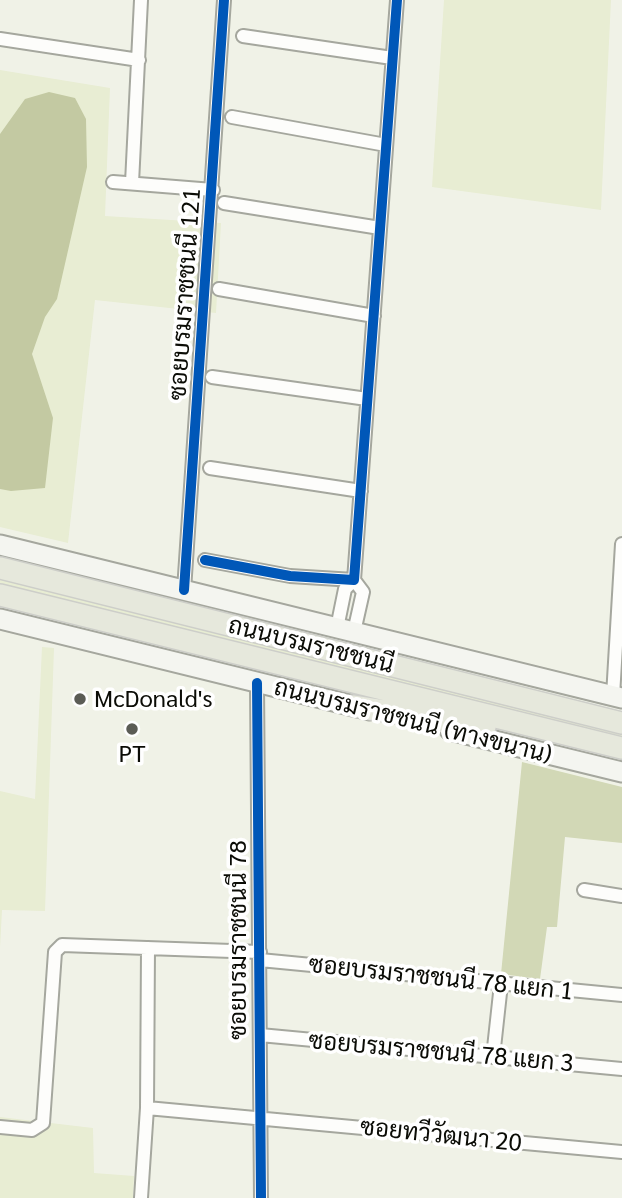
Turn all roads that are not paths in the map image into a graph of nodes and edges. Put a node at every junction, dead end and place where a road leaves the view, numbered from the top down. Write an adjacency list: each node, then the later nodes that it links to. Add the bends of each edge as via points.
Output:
1 (141, 0): 7 (street)
2 (224, 0): 12 (street, ซอยบรมราชชนนี 121)
3 (397, 0): 6 (street)
4 (243, 36): 6 (street)
5 (0, 39): 7 (street)
6 (392, 58): 9 (street)
7 (139, 60): 11 (street)
8 (232, 117): 9 (street)
9 (386, 145): 14 (street)
10 (113, 182): 11 (street)
11 (132, 183): 12 (street)
12 (214, 190): 27 (street, ซอยบรมราชชนนี 121)
13 (224, 203): 14 (street)
14 (380, 228): 16 (street)
15 (219, 289): 16 (street)
16 (374, 316): 18 (street)
17 (212, 377): 18 (street)
18 (367, 400): 20 (street)
19 (209, 468): 20 (street)
20 (361, 491): 26 (street)
21 (622, 544): 25 (street)
22 (0, 545): 27 (main road)
23 (205, 560): 26 (street, via 290,576)
24 (0, 568): 34 (highway, ถนนบรมราชชนนี)
25 (621, 578): 32 (street)
26 (354, 580): 30 (street, via 345,589)
27 (184, 590): 30 (main road)
28 (0, 595): 35 (highway, ถนนบรมราชชนนี)
29 (0, 619): 31 (main road, ถนนบรมราชชนนี (ทางขนาน))
30 (345, 630): 32 (main road)
31 (257, 683): 33 (main road, ถนนบรมราชชนนี (ทางขนาน)); 40 (street, ซอยบรมราชชนนี 78)
32 (617, 697)
33 (355, 706): 35 (highway); 36 (main road, ถนนบรมราชชนนี (ทางขนาน))
34 (622, 723)
35 (619, 747)
36 (622, 772)
37 (584, 890): 38 (street)
38 (622, 896)
39 (148, 948): 40 (street, ซอยบรมราชชนนี 78 แยก 1); 46 (street); 48 (street, ซอยบรมราชชนนี 78 แยก 1, via 59,947 55,952 43,1123 32,1130)
40 (260, 956): 41 (street, ซอยบรมราชชนนี 78 แยก 1); 43 (street, ซอยบรมราชชนนี 78)
41 (501, 984): 42 (street, ซอยบรมราชชนนี 78 แยก 1); 44 (street)
42 (622, 995)
43 (260, 1035): 44 (street, ซอยบรมราชชนนี 78 แยก 3); 47 (street, ซอยบรมราชชนนี 78)
44 (493, 1057): 45 (street, ซอยบรมราชชนนี 78 แยก 3)
45 (622, 1069)
46 (147, 1108): 47 (street, ซอยทวีวัฒนา 20); 50 (street)
47 (261, 1117): 49 (street, ซอยทวีวัฒนา 20); 51 (street, ซอยบรมราชชนนี 78)
48 (0, 1127)
49 (622, 1153)
50 (141, 1198)
51 (261, 1198)

